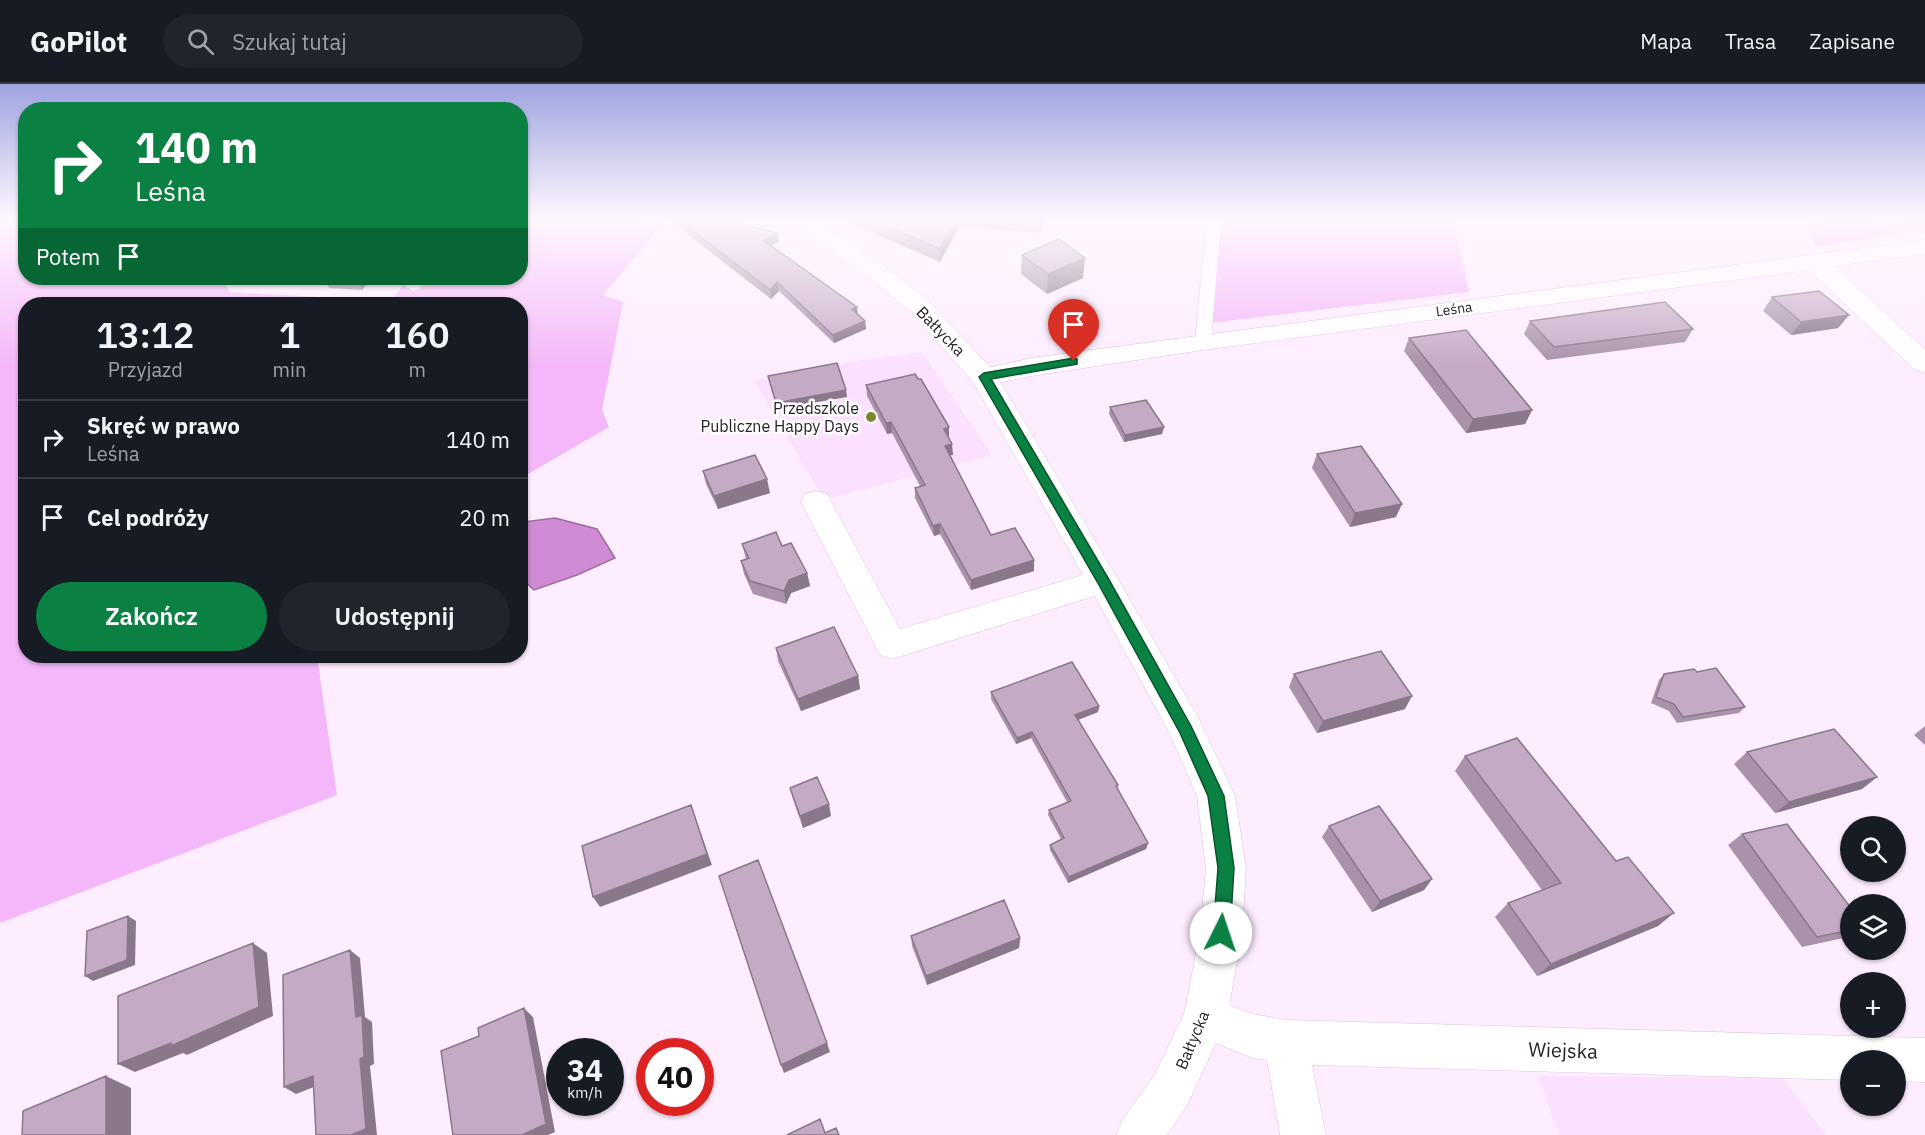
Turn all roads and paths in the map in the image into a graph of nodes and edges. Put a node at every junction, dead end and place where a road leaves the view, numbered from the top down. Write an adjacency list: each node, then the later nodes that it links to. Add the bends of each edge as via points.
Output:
1 (871, 268): 7 (street, Bałtycka, via 919,306)
2 (1210, 268): 5 (lane)
3 (1769, 268): 5 (street, Leśna)
4 (1822, 268): 6 (street)
5 (1203, 342): 7 (street, Leśna)
6 (1925, 364)
7 (984, 377): 9 (street, Bałtycka)
8 (816, 502): 9 (street, via 892,645)
9 (1103, 581): 10 (street, Bałtycka, via 1186,730 1216,796 1226,868 1221,933)
10 (1205, 1018): 11 (street, Wiejska, via 1254,1036); 13 (street, Bałtycka, via 1171,1090)
11 (1286, 1042): 12 (street, Wiejska); 14 (street)
12 (1925, 1060)
13 (1139, 1135)
14 (1303, 1135)

